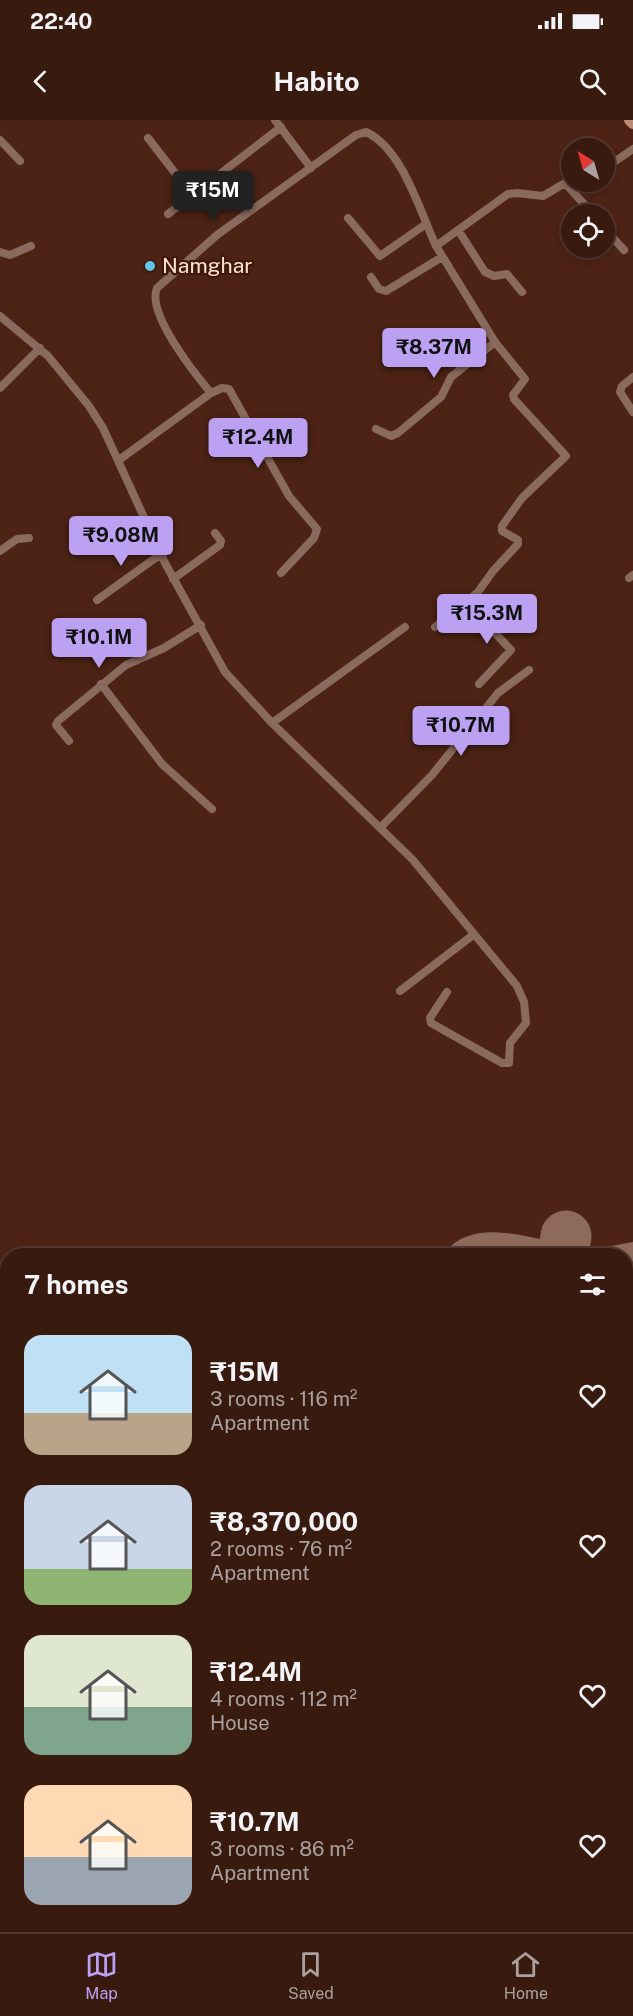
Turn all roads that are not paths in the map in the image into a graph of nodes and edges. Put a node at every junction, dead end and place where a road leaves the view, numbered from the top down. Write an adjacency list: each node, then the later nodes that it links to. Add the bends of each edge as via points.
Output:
1 (630, 120): 2 (street)
2 (633, 123)
3 (278, 124): 9 (street); 12 (street)
4 (148, 138): 12 (street)
5 (0, 140): 7 (street)
6 (633, 149): 8 (street)
7 (20, 161)
8 (615, 161)
9 (311, 168): 16 (street, via 360,133 371,135 391,155 407,180); 31 (street, via 217,235 157,288 157,310 181,353)
10 (561, 185): 17 (street, via 543,196 508,194)
11 (573, 192): 13 (street)
12 (192, 195): 14 (street)
13 (584, 204)
14 (168, 214)
15 (348, 218): 16 (street, via 380,256)
16 (426, 224): 20 (street)
17 (458, 230): 20 (street); 25 (street, via 485,272 494,276 507,274)
18 (615, 240): 21 (street)
19 (31, 246): 22 (street, via 10,255)
20 (436, 246): 23 (street)
21 (624, 250)
22 (0, 252)
23 (442, 257): 24 (street, via 386,291 379,289); 27 (street)
24 (371, 277)
25 (522, 292)
26 (0, 316): 28 (street)
27 (495, 342): 33 (street, via 451,377 441,397 398,433 391,436); 42 (street, via 525,379 514,399 566,458 522,498 507,518 501,530 519,543)
28 (40, 348): 30 (street); 34 (street, via 89,406)
29 (633, 377): 32 (street, via 620,392)
30 (0, 388)
31 (211, 393): 34 (street); 39 (street, via 222,388 232,392 289,496 317,529 314,538)
32 (633, 412)
33 (376, 429)
34 (119, 460): 38 (street)
35 (215, 533): 40 (street, via 220,545)
36 (29, 538): 37 (street, via 17,539)
37 (0, 550)
38 (161, 554): 40 (street); 41 (street)
39 (281, 573)
40 (173, 579): 43 (street)
41 (97, 600)
42 (468, 602): 45 (street); 48 (street, via 484,615 511,650)
43 (201, 625): 47 (street, via 126,665); 49 (street, via 225,672)
44 (405, 627): 49 (street)
45 (435, 627)
46 (529, 670): 52 (street, via 498,693 432,775)
47 (101, 684): 50 (street, via 56,723); 51 (street, via 162,764)
48 (479, 684)
49 (272, 723): 52 (street)
50 (69, 741)
51 (212, 809)
52 (381, 827): 53 (street)
53 (473, 935): 54 (street); 55 (street, via 517,986 524,1002 526,1023 510,1043 509,1063 502,1064 430,1023)
54 (400, 992)
55 (447, 992)

